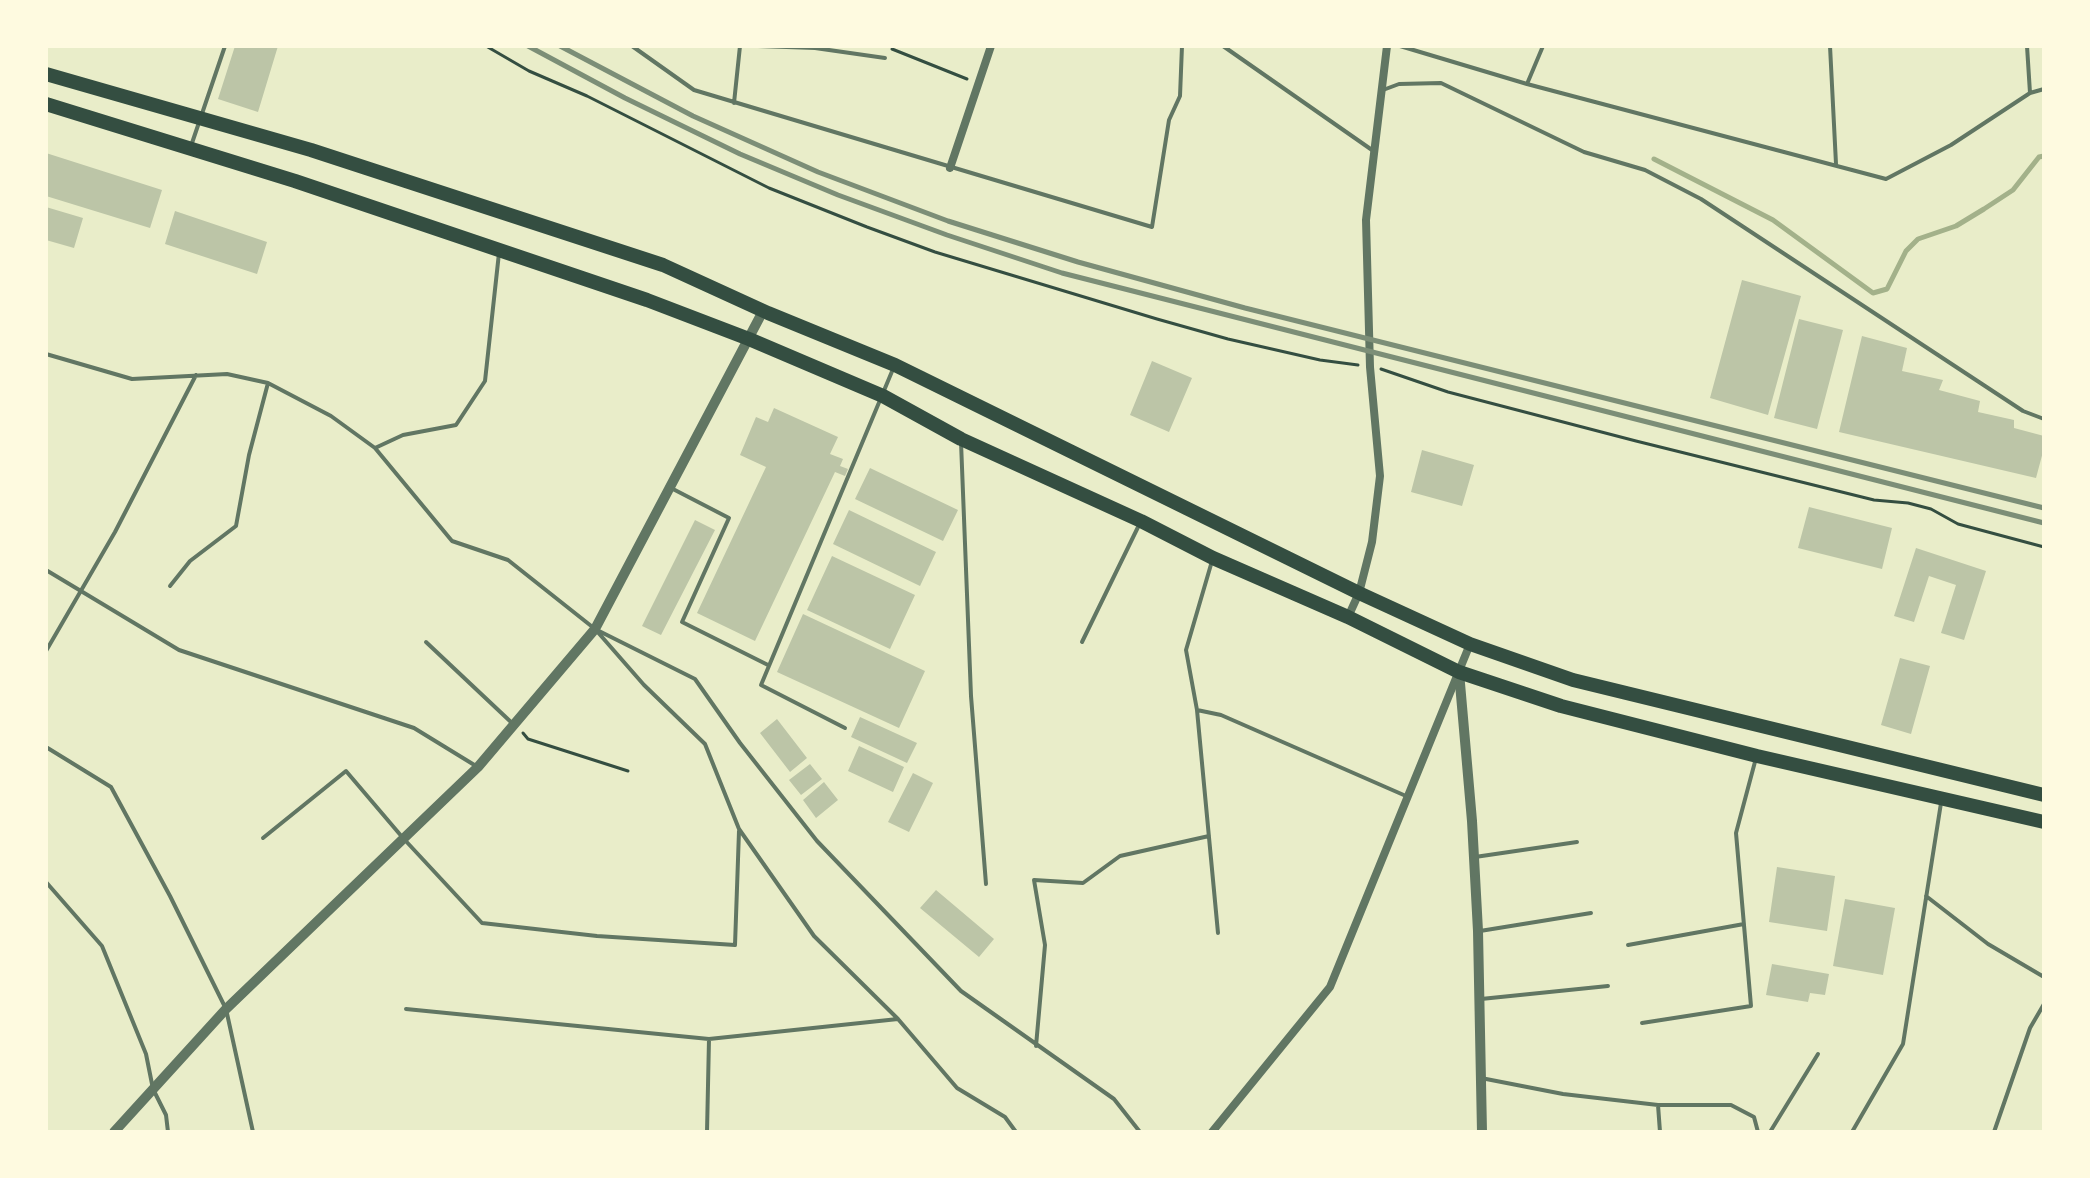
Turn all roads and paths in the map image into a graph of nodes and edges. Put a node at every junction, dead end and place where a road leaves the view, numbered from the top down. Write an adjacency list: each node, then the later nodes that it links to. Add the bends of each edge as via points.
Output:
1 (225, 46): 23 (lane)
2 (486, 46): 33 (path, via 769,188 867,227 1215,336)
3 (632, 46): 21 (lane, via 694,90)
4 (740, 46): 21 (lane)
5 (758, 46): 14 (lane)
6 (991, 46): 16 (street)
7 (1182, 46): 27 (lane, via 1180,96 1169,120 1152,227)
8 (1223, 46): 25 (lane)
9 (1389, 46): 19 (street)
10 (1400, 46): 17 (lane)
11 (1543, 46): 17 (lane)
12 (1830, 46): 26 (lane)
13 (2027, 46): 20 (lane)
14 (885, 58): 16 (path, via 892,49)
15 (46, 74): 23 (main road)
16 (978, 83): 27 (street)
17 (1527, 84): 26 (lane)
18 (2044, 89): 20 (lane)
19 (1383, 90): 25 (street); 37 (lane, via 1399,84 1441,83 1584,152 1645,170 1701,199 2023,411)
20 (2030, 93): 26 (lane, via 1951,145 1886,179)
21 (734, 103): 27 (lane)
22 (46, 104): 24 (main road)
23 (201, 118): 24 (lane); 29 (main road, via 663,265)
24 (191, 148): 28 (main road)
25 (1374, 152): 33 (street, via 1366,220)
26 (1836, 164)
27 (950, 168)
28 (499, 250): 30 (main road); 39 (lane, via 485,381 456,425 403,435)
29 (763, 311): 30 (street); 32 (main road)
30 (749, 339): 36 (main road); 40 (street)
31 (46, 354): 34 (lane, via 132,379)
32 (895, 365): 36 (lane); 47 (main road)
33 (1370, 367): 42 (path, via 1636,441 1874,500 1931,509 1958,524); 47 (street, via 1380,476)
34 (196, 375): 35 (lane, via 227,374); 46 (lane)
35 (268, 383): 39 (lane, via 331,416); 45 (lane, via 236,526 190,561)
36 (883, 396): 38 (main road); 54 (lane)
37 (2044, 419)
38 (961, 439): 41 (main road); 74 (lane, via 971,696)
39 (375, 448): 49 (lane, via 452,541 508,560)
40 (669, 487): 49 (street); 54 (lane, via 729,518 682,622)
41 (1141, 521): 43 (main road); 51 (lane)
42 (2044, 547)
43 (1213, 558): 48 (main road); 56 (lane, via 1186,650)
44 (46, 570): 46 (lane)
45 (170, 586)
46 (81, 592): 53 (lane); 61 (lane, via 179,650 414,728)
47 (1359, 593): 48 (street); 52 (main road)
48 (1348, 617): 55 (main road)
49 (595, 629): 57 (street); 67 (lane, via 705,744); 90 (lane, via 695,679 817,841 961,991)
50 (426, 642): 57 (lane)
51 (1082, 642)
52 (1470, 644): 55 (street); 63 (main road, via 1573,680)
53 (46, 651)
54 (769, 666): 58 (lane, via 761,685)
55 (1459, 672): 60 (main road, via 1561,706); 64 (street); 72 (street)
56 (1197, 710): 64 (lane, via 1221,715); 68 (lane)
57 (515, 725): 61 (street); 62 (path, via 528,739)
58 (845, 728)
59 (46, 747): 85 (lane, via 111,787)
60 (1757, 756): 65 (main road); 77 (lane, via 1736,833)
61 (478, 767): 70 (street)
62 (628, 771)
63 (2044, 795)
64 (1406, 796): 101 (street, via 1330,987)
65 (1942, 797): 66 (main road); 75 (lane)
66 (2044, 822)
67 (739, 829): 70 (lane, via 735,945 482,923); 87 (lane, via 814,936)
68 (1209, 836): 79 (lane); 90 (lane, via 1120,856 1083,883 1034,880 1045,945)
69 (263, 838): 70 (lane, via 346,771)
70 (403, 838): 85 (street)
71 (1577, 842): 72 (lane)
72 (1473, 857): 78 (street)
73 (46, 882): 93 (lane, via 102,946 146,1054)
74 (986, 884)
75 (1926, 896): 81 (lane, via 1988,944); 106 (lane, via 1903,1044)
76 (1591, 913): 78 (lane)
77 (1744, 924): 80 (lane); 88 (lane, via 1751,1006)
78 (1478, 931): 83 (street)
79 (1218, 933)
80 (1628, 945)
81 (2044, 977)
82 (1608, 986): 83 (lane)
83 (1481, 999): 92 (street)
84 (2044, 1004): 107 (lane, via 2030,1028)
85 (226, 1009): 93 (street); 97 (lane)
86 (406, 1009): 89 (lane)
87 (898, 1019): 89 (lane); 99 (lane, via 957,1088 1005,1117)
88 (1642, 1023)
89 (709, 1039): 98 (lane)
90 (1036, 1046): 100 (lane, via 1114,1099)
91 (1818, 1054): 105 (lane)
92 (1480, 1078): 94 (lane); 102 (street)
93 (153, 1089): 95 (street); 96 (lane)
94 (1658, 1105): 103 (lane); 104 (lane, via 1731,1105 1754,1117)
95 (114, 1132)
96 (168, 1132)
97 (253, 1132)
98 (707, 1132)
99 (1016, 1132)
100 (1140, 1132)
101 (1212, 1132)
102 (1482, 1132)
103 (1660, 1132)
104 (1758, 1132)
105 (1770, 1132)
106 (1852, 1132)
107 (1994, 1132)

